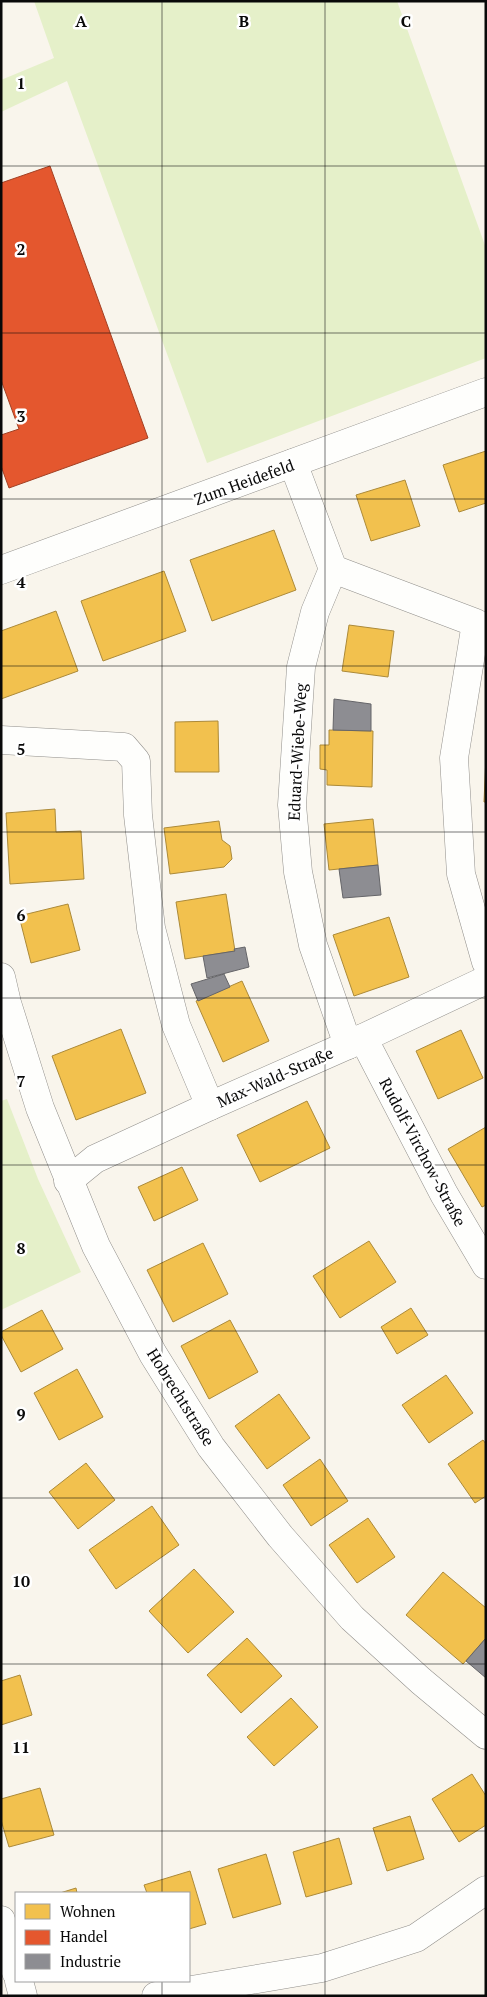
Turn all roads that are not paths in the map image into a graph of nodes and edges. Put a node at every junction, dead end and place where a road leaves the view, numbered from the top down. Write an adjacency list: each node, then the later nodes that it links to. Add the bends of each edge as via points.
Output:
1 (486, 392): 2 (street, Zum Heidefeld)
2 (293, 463): 3 (street); 4 (street, Zum Heidefeld)
3 (333, 569): 6 (street, via 476,623 454,758 461,874); 9 (street, Eduard-Wiebe-Weg, via 315,612 301,667 292,805 298,872 313,945)
4 (1, 570)
5 (1, 740): 10 (street, via 124,747 136,761 138,815 151,928 176,1025)
6 (486, 962)
7 (1, 977): 11 (street, Hobrechtstraße, via 40,1108)
8 (486, 980): 9 (street, Max-Wald-Straße)
9 (356, 1042): 10 (street, Max-Wald-Straße); 12 (street, Rudolf-Virchow-Straße)
10 (210, 1106): 11 (street, Max-Wald-Straße, via 95,1159)
11 (68, 1181): 13 (street, Hobrechtstraße, via 96,1246 153,1354 211,1447 280,1536 352,1618)
12 (486, 1265)
13 (486, 1735)
14 (486, 1890): 19 (street, via 416,1938 322,1968)
15 (1, 1920): 16 (street)
16 (15, 1969)
17 (19, 1982): 18 (street)
18 (23, 1996)
19 (156, 1996)

